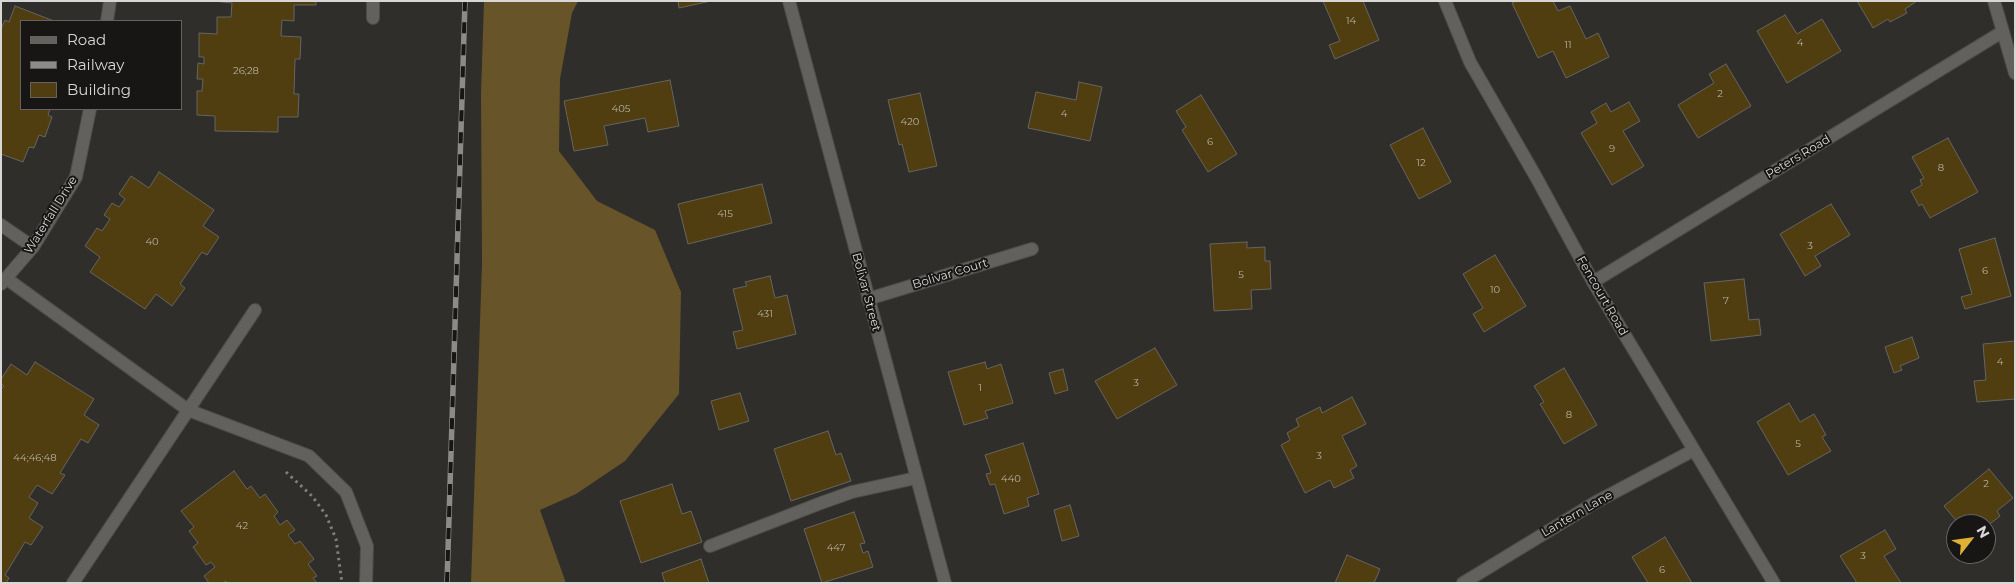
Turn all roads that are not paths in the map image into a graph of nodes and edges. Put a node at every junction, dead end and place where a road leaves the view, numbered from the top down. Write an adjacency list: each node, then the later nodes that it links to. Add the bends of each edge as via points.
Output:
1 (110, 1): 7 (street)
2 (373, 1): 6 (street)
3 (789, 1): 16 (street, Bolivar Street)
4 (1445, 1): 15 (street, Fencourt Road, via 1470,62)
5 (1994, 1): 8 (street)
6 (373, 18)
7 (107, 20)
8 (2002, 32): 9 (street); 15 (street, Peters Road)
9 (2015, 73)
10 (90, 110): 12 (street, Waterfall Drive, via 76,177)
11 (1, 225): 12 (street)
12 (33, 247): 14 (street, Waterfall Drive)
13 (1032, 249): 16 (street, Bolivar Court)
14 (4, 282): 18 (street)
15 (1593, 282): 19 (street, Fencourt Road)
16 (868, 298): 20 (street, Bolivar Street)
17 (255, 310): 18 (street)
18 (188, 410): 22 (street); 23 (street, via 309,456 346,492 367,546)
19 (1694, 450): 25 (street, Lantern Lane, via 1596,502); 26 (street, Fencourt Road)
20 (916, 478): 21 (street, via 852,492); 24 (street, Bolivar Street)
21 (710, 546)
22 (74, 583)
23 (366, 583)
24 (945, 583)
25 (1463, 583)
26 (1774, 583)

